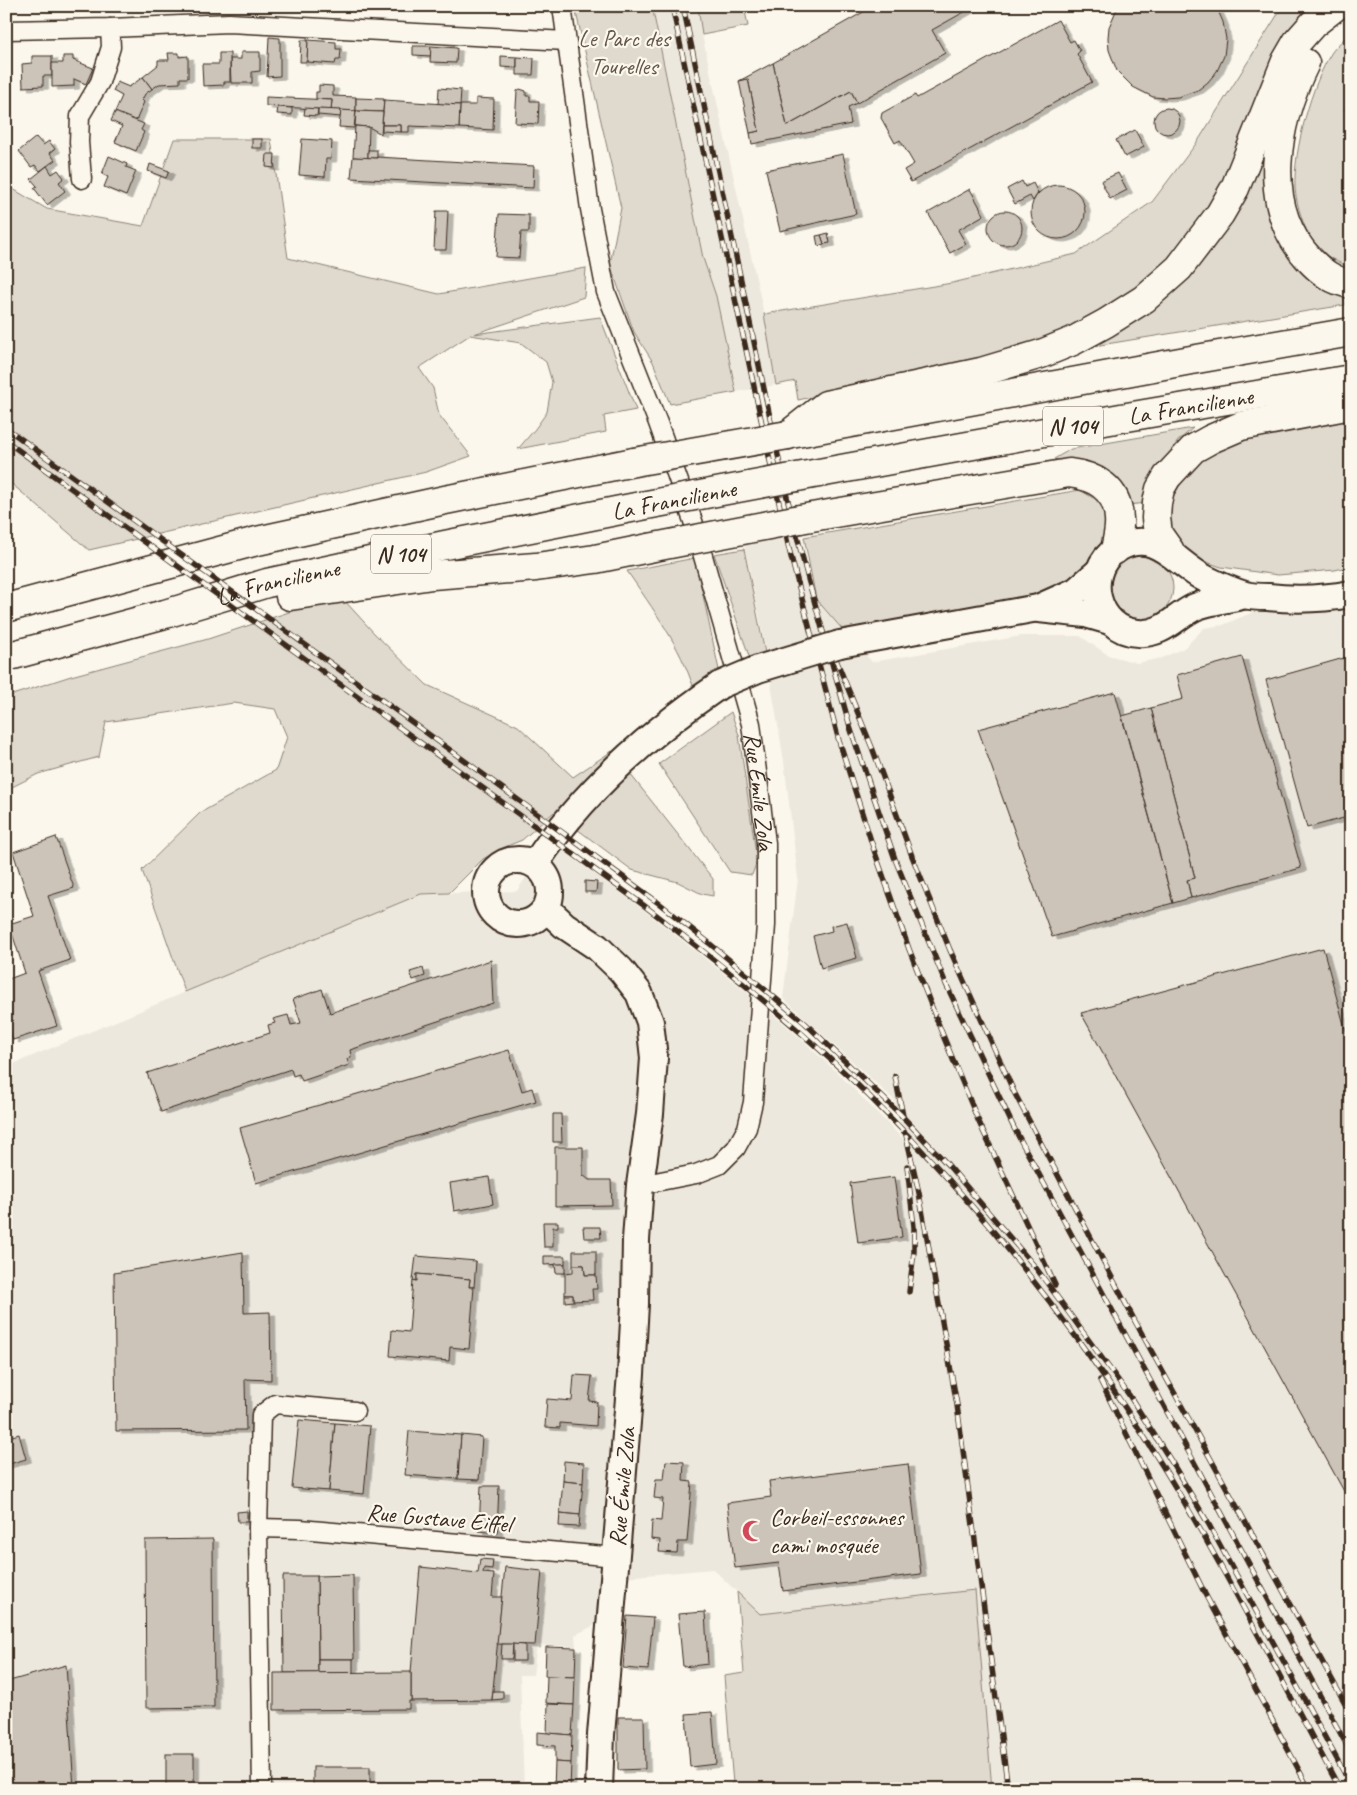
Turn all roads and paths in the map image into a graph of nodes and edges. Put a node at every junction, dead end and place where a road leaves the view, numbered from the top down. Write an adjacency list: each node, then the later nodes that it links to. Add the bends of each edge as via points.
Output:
1 (562, 6): 6 (street, Rue Émile Zola)
2 (1336, 6): 12 (highway, via 1313,24 1286,61 1241,173 1220,214 1179,268 1144,299 1106,324 1041,354 981,372 826,405)
3 (1351, 17): 8 (highway, via 1337,24 1322,38 1301,72 1285,118 1276,175 1287,228 1302,251 1320,271)
4 (110, 28): 5 (street); 6 (street, via 229,23); 7 (street, via 112,47 100,82 80,116)
5 (6, 30)
6 (566, 41): 25 (street, Rue Émile Zola, via 590,209 606,292 693,521 751,724 766,843 766,925 754,1102 746,1128 736,1148 719,1165 696,1174)
7 (82, 179)
8 (1351, 284)
9 (1351, 332): 12 (highway, La Francilienne / N 104)
10 (1351, 379): 19 (highway, La Francilienne / N 104, bridge, via 641,506 267,583)
11 (1351, 405): 13 (highway, via 1241,426 1210,438 1193,449 1167,477 1157,503 1158,534)
12 (788, 435): 17 (highway, La Francilienne / N 104, bridge, via 634,462 257,541)
13 (1175, 557): 14 (street, via 1157,544 1143,542 1128,544); 16 (street, via 1206,579); 20 (street, via 1185,573 1187,591 1183,609)
14 (1107, 560): 18 (street, via 1076,591); 19 (highway, bridge, via 1120,520 1114,498 1096,480 1069,473 800,518 595,559 423,576); 21 (street, via 1096,584 1097,598)
15 (1351, 594): 16 (street, via 1324,599)
16 (1246, 596): 20 (street, via 1196,607)
17 (6, 608)
18 (1038, 608): 21 (street, via 1086,614); 23 (street, bridge, via 840,644 758,669 720,686 678,714 632,752 573,812)
19 (165, 614): 22 (highway, La Francilienne / N 104)
20 (1176, 619): 21 (street, via 1151,633 1136,634)
21 (1110, 621)
22 (6, 657)
23 (534, 864): 24 (street, via 547,876 550,899); 24 (street, via 513,859 502,863 487,880 488,905 506,922 516,924 532,921)
24 (546, 908): 25 (street, Rue Émile Zola, via 621,970 639,993 650,1022 654,1058)
25 (640, 1185): 28 (street, Rue Émile Zola, via 631,1374)
26 (354, 1411): 27 (street, via 275,1404 261,1415)
27 (258, 1528): 28 (street, Rue Gustave Eiffel); 29 (street)
28 (616, 1557): 30 (street, Rue Émile Zola)
29 (262, 1789)
30 (599, 1789)

